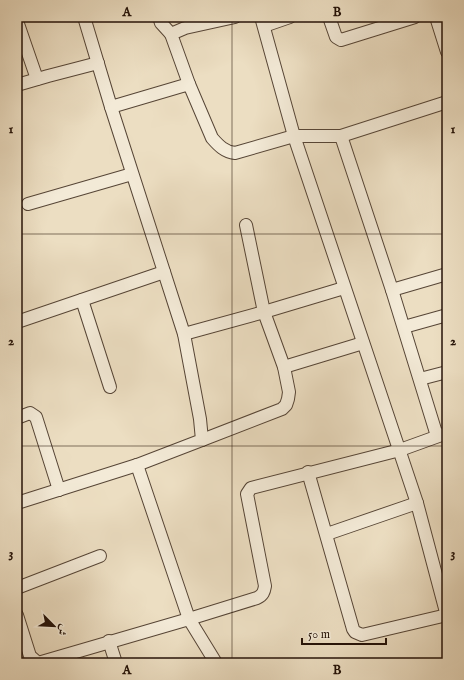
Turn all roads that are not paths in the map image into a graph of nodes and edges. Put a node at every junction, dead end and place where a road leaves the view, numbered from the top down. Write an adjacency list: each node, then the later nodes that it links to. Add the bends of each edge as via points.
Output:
1 (84, 17): 12 (street)
2 (159, 17): 10 (street)
3 (234, 17): 10 (street, via 185,28)
4 (290, 17): 9 (street)
5 (329, 17): 6 (street, via 336,37 340,40)
6 (415, 17)
7 (436, 17): 11 (street)
8 (17, 21): 13 (street)
9 (263, 21): 18 (street)
10 (171, 34): 14 (street)
11 (447, 52)
12 (98, 64): 13 (street); 17 (street)
13 (37, 79): 15 (street)
14 (190, 84): 17 (street); 18 (street, via 212,138 226,151 235,153)
15 (17, 85)
16 (447, 102): 19 (street)
17 (111, 107): 20 (street)
18 (294, 136): 19 (street); 25 (street)
19 (341, 136): 26 (street)
20 (132, 174): 21 (street); 23 (street)
21 (28, 204)
22 (246, 226): 28 (street)
23 (164, 272): 27 (street); 32 (street)
24 (447, 274): 26 (street)
25 (344, 288): 28 (street); 33 (street)
26 (392, 290): 31 (street)
27 (82, 300): 30 (street); 37 (street)
28 (264, 312): 32 (street); 34 (street)
29 (447, 315): 31 (street)
30 (17, 322)
31 (404, 327): 36 (street)
32 (184, 334): 40 (street)
33 (363, 343): 34 (street); 41 (street)
34 (284, 367): 40 (street, via 289,392 286,405 282,409)
35 (447, 372): 36 (street)
36 (420, 379): 39 (street)
37 (110, 387)
38 (17, 418): 44 (street, via 30,413 36,417)
39 (442, 435): 41 (street)
40 (202, 440): 42 (street)
41 (400, 450): 43 (street); 46 (street)
42 (137, 465): 44 (street); 52 (street)
43 (308, 472): 47 (street); 52 (street, via 248,491 265,586 262,596)
44 (59, 490): 45 (street)
45 (17, 503)
46 (417, 503): 47 (street); 51 (street)
47 (327, 534): 51 (street, via 352,629 355,632 362,635)
48 (100, 556): 49 (street)
49 (17, 588)
50 (17, 615): 53 (street, via 30,656 38,663)
51 (447, 615)
52 (189, 619): 53 (street); 55 (street)
53 (109, 641): 54 (street)
54 (116, 663)
55 (216, 663)

